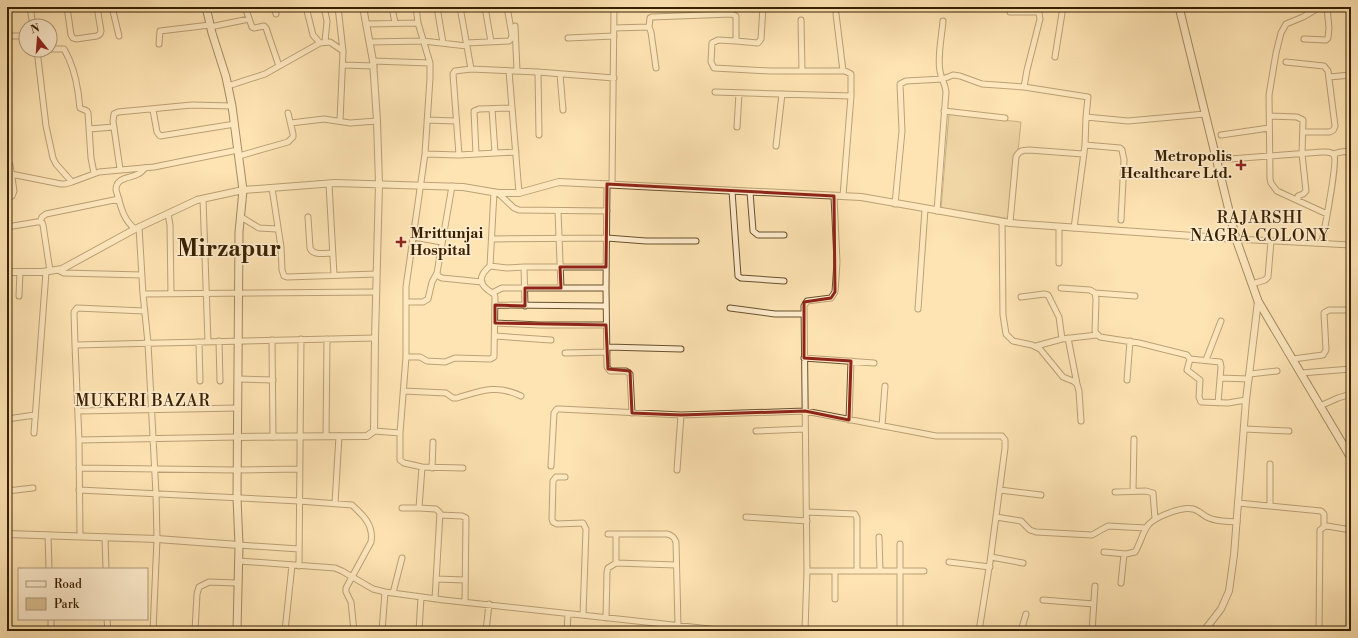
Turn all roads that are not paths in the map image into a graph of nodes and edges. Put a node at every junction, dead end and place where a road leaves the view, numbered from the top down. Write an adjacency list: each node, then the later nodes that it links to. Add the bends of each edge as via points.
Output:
1 (30, 7): 28 (street)
2 (66, 7): 3 (street, via 71,36 76,39 100,34)
3 (98, 7)
4 (112, 7): 41 (street)
5 (206, 7): 35 (main road)
6 (245, 7): 29 (street)
7 (274, 7): 26 (street)
8 (306, 7): 50 (street, via 313,35)
9 (324, 7): 50 (street, via 327,32)
10 (338, 7): 55 (street)
11 (363, 7): 34 (street)
12 (392, 7): 32 (street)
13 (416, 7): 33 (street)
14 (438, 7): 51 (street)
15 (460, 7): 53 (street)
16 (486, 7): 49 (street)
17 (507, 7): 45 (street)
18 (614, 7): 39 (street)
19 (763, 7): 47 (street, via 761,39 755,43)
20 (1063, 7): 56 (street)
21 (1179, 7): 88 (main road)
22 (1320, 7): 89 (street, via 1286,24 1282,29 1272,76)
23 (1327, 7): 44 (street, via 1328,38)
24 (1039, 10): 25 (street); 76 (street, via 1040,19)
25 (1010, 12)
26 (276, 14)
27 (836, 14): 68 (street)
28 (32, 18)
29 (249, 19): 35 (street); 62 (street, via 252,27 266,28)
30 (801, 20): 67 (street)
31 (943, 21): 74 (street, via 939,66)
32 (395, 23): 33 (street); 34 (street)
33 (418, 23): 46 (street)
34 (366, 24): 48 (street)
35 (210, 26): 52 (street, via 160,31); 75 (main road)
36 (515, 26): 45 (street)
37 (7, 27): 40 (street, via 10,36)
38 (649, 27): 39 (street); 47 (street, via 652,17 731,14 736,16); 63 (street, via 652,32)
39 (614, 28): 42 (street)
40 (18, 36)
41 (119, 36)
42 (614, 36): 43 (street); 73 (street)
43 (568, 38)
44 (1304, 38)
45 (513, 39): 49 (street); 66 (street)
46 (423, 41): 48 (street); 51 (street); 59 (street)
47 (736, 41): 67 (street, via 718,40 712,43 711,62 714,68)
48 (370, 42): 60 (street)
49 (491, 42): 53 (street)
50 (322, 43): 55 (street, via 330,42); 62 (street)
51 (443, 43): 53 (street)
52 (159, 44)
53 (467, 44): 64 (street)
54 (58, 49): 101 (street, via 65,51 79,93 79,106 88,113)
55 (342, 51): 61 (street)
56 (1055, 57)
57 (38, 58): 124 (street, via 46,126 53,158)
58 (1286, 62): 72 (street, via 1324,66)
59 (430, 63): 60 (street); 92 (street)
60 (374, 64): 61 (street); 94 (street)
61 (343, 65): 93 (street)
62 (279, 66): 75 (street, via 265,74)
63 (656, 68)
64 (471, 69): 65 (street); 95 (street, via 454,72)
65 (509, 71): 66 (street); 82 (street)
66 (517, 71): 69 (street)
67 (802, 71): 68 (street)
68 (843, 71): 80 (street, via 851,74)
69 (538, 72): 70 (street); 103 (street)
70 (560, 74): 73 (street); 85 (street)
71 (1351, 75): 72 (street)
72 (1329, 77): 102 (street, via 1334,129 1329,132)
73 (614, 78): 127 (street)
74 (943, 78): 76 (street, via 956,75 982,84); 86 (street, via 946,92); 142 (street, via 906,81 900,84 902,131)
75 (228, 86): 81 (main road)
76 (1024, 87): 90 (street, via 1088,97)
77 (715, 92): 78 (street)
78 (739, 93): 79 (street); 99 (street)
79 (782, 94): 80 (street); 106 (street)
80 (851, 96): 137 (street)
81 (232, 106): 84 (street, via 192,105); 97 (main road)
82 (512, 108): 83 (street); 108 (street)
83 (492, 109): 110 (street); 112 (street, via 479,109 474,112)
84 (153, 110): 97 (street, via 160,136); 98 (street, via 118,112 113,117)
85 (563, 110)
86 (944, 111): 91 (street); 146 (street)
87 (288, 113): 96 (street)
88 (1206, 114): 90 (street, via 1128,121); 118 (main road)
89 (1268, 116): 100 (street); 102 (street, via 1300,118 1304,124)
90 (1086, 117): 105 (street)
91 (1005, 118)
92 (427, 120): 95 (street); 111 (street)
93 (340, 121): 94 (street); 96 (street, via 324,119)
94 (377, 121): 126 (street)
95 (456, 121): 116 (street)
96 (291, 123): 109 (street, via 293,137 288,142)
97 (235, 124): 109 (main road)
98 (114, 127): 101 (street); 121 (street)
99 (737, 127)
100 (1269, 128): 104 (street); 117 (street)
101 (89, 129): 122 (street)
102 (1303, 132): 114 (street)
103 (539, 135)
104 (1220, 135)
105 (1085, 145): 113 (street); 151 (street, via 1122,150 1124,160)
106 (776, 146)
107 (1351, 151): 115 (street)
108 (516, 152): 110 (street); 135 (street)
109 (238, 153): 120 (street); 131 (main road)
110 (495, 153): 112 (street)
111 (425, 154): 116 (street); 128 (street)
112 (476, 154): 116 (street)
113 (1083, 154): 154 (street, via 1029,150 1018,152); 158 (street)
114 (1302, 154): 115 (street); 117 (street); 141 (street, via 1306,191 1298,196)
115 (1333, 154): 148 (street, via 1335,159)
116 (459, 156)
117 (1269, 156): 118 (street); 141 (street, via 1273,187)
118 (1217, 160): 165 (main road)
119 (10, 165): 123 (street)
120 (145, 168): 121 (street); 139 (street, via 138,174 120,180 116,190)
121 (120, 169): 122 (street)
122 (94, 173): 124 (street)
123 (11, 174): 124 (street, via 60,184); 138 (street, via 14,191 12,196)
124 (72, 182)
125 (329, 184): 126 (street); 130 (street); 171 (street)
126 (379, 184): 128 (street); 182 (street)
127 (610, 184): 132 (street); 135 (street, via 559,182); 145 (street)
128 (420, 186): 129 (street); 161 (street)
129 (452, 186): 133 (street); 168 (street)
130 (272, 188): 131 (street); 159 (street)
131 (243, 190): 140 (street); 149 (main road)
132 (732, 191): 134 (street); 185 (street, via 738,276)
133 (496, 192): 135 (street); 144 (street, via 519,210); 164 (street)
134 (750, 192): 136 (street); 160 (street, via 753,231 758,234)
135 (519, 193)
136 (834, 196): 137 (street); 211 (street, via 836,292 831,298 807,301)
137 (843, 196): 142 (street)
138 (7, 197)
139 (119, 199): 152 (street, via 46,214); 157 (street, via 126,220)
140 (203, 199): 147 (street); 195 (street)
141 (1298, 200): 148 (street)
142 (895, 204): 143 (street)
143 (925, 209): 146 (street); 208 (street)
144 (558, 211): 145 (street); 162 (street)
145 (607, 211): 163 (street)
146 (937, 211): 153 (street)
147 (168, 214): 157 (street); 194 (street)
148 (1327, 214): 169 (street)
149 (241, 217): 159 (street, via 259,228); 196 (main road)
150 (308, 217): 171 (street, via 311,252)
151 (1121, 220)
152 (40, 222): 155 (street); 178 (street, via 43,225)
153 (1002, 222): 154 (street); 231 (street, via 1004,327 1006,334 1013,341)
154 (1010, 224): 156 (street)
155 (7, 227)
156 (1059, 227): 158 (street); 172 (street)
157 (137, 228): 177 (street); 183 (street)
158 (1074, 228): 165 (street)
159 (277, 229): 184 (street, via 284,276)
160 (784, 235)
161 (413, 237): 168 (street); 203 (street)
162 (559, 238): 163 (street); 164 (street); 175 (street)
163 (607, 238): 166 (street); 176 (street)
164 (492, 239): 173 (street)
165 (1236, 239): 167 (street); 187 (main road)
166 (696, 241)
167 (1271, 241): 169 (street); 187 (street, via 1268,277)
168 (442, 242): 181 (street)
169 (1322, 243): 170 (street)
170 (1351, 245)
171 (332, 253): 184 (street)
172 (1059, 263)
173 (490, 266): 174 (street); 186 (street, via 482,274)
174 (524, 267): 175 (street); 188 (street)
175 (560, 267): 176 (street); 189 (street)
176 (606, 267): 190 (street)
177 (58, 270): 178 (street); 183 (street, via 64,273)
178 (48, 271): 180 (street); 266 (street)
179 (7, 272): 180 (street)
180 (20, 272): 199 (street)
181 (437, 273): 186 (street, via 442,278); 203 (street, via 428,299 423,302)
182 (376, 274): 184 (street); 192 (street)
183 (142, 275): 198 (street)
184 (334, 275)
185 (784, 281)
186 (482, 282): 193 (street, via 487,290)
187 (1252, 284): 202 (main road)
188 (525, 288): 189 (street); 193 (street, via 502,288); 205 (street)
189 (561, 288): 190 (street)
190 (606, 288): 206 (street)
191 (1061, 288): 197 (street, via 1090,290)
192 (376, 292): 196 (street); 217 (street)
193 (492, 292): 204 (street)
194 (171, 293): 195 (street); 198 (street)
195 (206, 293): 196 (street); 228 (street)
196 (239, 293): 225 (main road)
197 (1095, 293): 200 (street); 215 (street)
198 (143, 294): 210 (street)
199 (19, 296)
200 (1135, 296)
201 (1021, 297): 221 (street, via 1048,295 1059,317)
202 (1258, 301): 238 (main road); 245 (street)
203 (406, 302): 235 (street)
204 (495, 305): 205 (street); 213 (street)
205 (525, 306): 206 (street)
206 (606, 306): 214 (street)
207 (730, 308): 211 (street, via 775,314)
208 (918, 309)
209 (1351, 310): 238 (street, via 1329,310 1324,313 1326,350 1323,355)
210 (144, 311): 229 (street); 230 (street, via 77,308 74,312)
211 (804, 314): 236 (street)
212 (1221, 321): 239 (street)
213 (495, 323): 214 (street); 216 (street)
214 (606, 324): 233 (street)
215 (1097, 335): 218 (street); 226 (street, via 1102,338)
216 (495, 336): 223 (street); 235 (street, via 494,357 490,359 454,358 445,362)
217 (375, 338): 220 (street); 272 (street)
218 (1068, 338): 221 (street); 252 (street)
219 (301, 339): 220 (street); 222 (street); 278 (street)
220 (327, 339): 279 (street)
221 (1062, 339): 231 (street)
222 (272, 340): 225 (street); 248 (street)
223 (551, 340)
224 (219, 341): 225 (street); 228 (street); 251 (street)
225 (239, 341): 247 (main road)
226 (1130, 341): 237 (street, via 1185,354); 249 (street)
227 (199, 342): 228 (street); 229 (street); 250 (street)
228 (208, 342)
229 (148, 343): 230 (street); 261 (street)
230 (75, 345): 262 (street)
231 (1036, 346): 252 (street, via 1063,377)
232 (681, 349): 233 (street)
233 (607, 350): 234 (street); 264 (street, via 608,369 626,371 630,374)
234 (565, 353)
235 (406, 357): 254 (street)
236 (804, 358): 240 (street); 263 (street)
237 (1190, 359): 239 (street); 258 (street, via 1187,370 1200,380 1200,401)
238 (1293, 359): 244 (main road)
239 (1206, 360): 246 (street, via 1220,362)
240 (851, 361): 241 (street); 268 (street)
241 (874, 363)
242 (1351, 369): 244 (street)
243 (1277, 371): 245 (street)
244 (1301, 373): 259 (main road)
245 (1249, 376): 246 (street); 257 (street)
246 (1220, 378): 258 (street)
247 (238, 380): 248 (street); 260 (main road)
248 (273, 380): 282 (street)
249 (1127, 380)
250 (200, 381)
251 (220, 381)
252 (1077, 384): 269 (street)
253 (885, 386): 270 (street)
254 (404, 391): 256 (street, via 446,393 457,398 495,389); 277 (street)
255 (1351, 394): 259 (street)
256 (521, 396)
257 (1246, 400): 258 (street); 271 (street)
258 (1218, 403)
259 (1320, 406): 287 (main road)
260 (238, 408): 261 (street); 281 (main road)
261 (151, 410): 262 (street); 283 (street)
262 (78, 411): 285 (street)
263 (805, 411): 265 (street); 268 (street); 273 (street)
264 (632, 413): 265 (street); 289 (street, via 557,409 554,413)
265 (681, 415): 297 (street)
266 (35, 416): 267 (street); 276 (street)
267 (7, 419)
268 (849, 420): 270 (street)
269 (1081, 421)
270 (882, 426): 301 (street, via 936,436 1002,436 1005,443)
271 (1244, 429): 275 (street); 309 (street)
272 (374, 430): 277 (street); 280 (street, via 367,436)
273 (805, 430): 274 (street); 314 (street)
274 (756, 431)
275 (1289, 431)
276 (34, 433)
277 (400, 433): 290 (street, via 400,460)
278 (300, 436): 279 (street); 282 (street); 295 (street)
279 (326, 436): 280 (street)
280 (339, 436): 310 (street)
281 (237, 437): 282 (street); 283 (street); 296 (main road)
282 (274, 437)
283 (153, 439): 285 (street); 294 (street)
284 (1134, 439): 303 (street)
285 (79, 440): 291 (street)
286 (433, 442): 292 (street)
287 (1351, 458)
288 (1270, 464): 311 (street)
289 (551, 466)
290 (422, 467): 292 (street); 313 (street)
291 (79, 468): 294 (street); 300 (street)
292 (432, 468): 293 (street)
293 (463, 468)
294 (154, 469): 296 (street); 305 (street)
295 (300, 469): 296 (street); 308 (street)
296 (237, 470): 307 (main road)
297 (677, 470)
298 (565, 477): 372 (street, via 556,477 553,481 552,519 557,524 583,523 586,529)
299 (33, 488): 302 (street)
300 (79, 490): 305 (street); 328 (street)
301 (1000, 490): 306 (street); 317 (street)
302 (7, 491)
303 (1133, 491): 304 (street); 318 (street, via 1153,493)
304 (1115, 492)
305 (156, 494): 307 (street); 331 (street)
306 (1041, 495)
307 (237, 498): 308 (street); 333 (main road)
308 (299, 501): 310 (street); 334 (street)
309 (1238, 502): 311 (street); 320 (street)
310 (335, 503): 355 (street, via 352,505 372,530 371,542)
311 (1270, 506): 321 (street, via 1321,510 1324,514)
312 (402, 508): 313 (street)
313 (419, 508): 315 (street, via 436,509)
314 (806, 512): 319 (street); 351 (street, via 855,514)
315 (440, 515): 356 (street); 357 (street, via 466,518)
316 (746, 517): 319 (street)
317 (996, 518): 322 (street, via 1021,521 1036,532 1092,535 1108,526); 337 (street)
318 (1155, 519): 320 (street, via 1192,508 1213,519); 322 (street)
319 (807, 521): 349 (street)
320 (1237, 522): 398 (street, via 1229,591 1221,609)
321 (1324, 526): 323 (street); 399 (street, via 1319,535)
322 (1146, 528): 336 (street, via 1134,552)
323 (1351, 530)
324 (7, 534): 327 (street)
325 (608, 534): 326 (street)
326 (616, 534): 341 (street); 344 (street, via 671,535 676,542)
327 (48, 535): 328 (street); 347 (street)
328 (80, 536): 329 (street)
329 (105, 537): 331 (street); 348 (street)
330 (879, 537): 352 (street)
331 (157, 539): 333 (street); 382 (street)
332 (900, 544): 353 (street)
333 (239, 545): 334 (street); 339 (main road)
334 (299, 549): 345 (street)
335 (1104, 552): 336 (street)
336 (1124, 554): 359 (street)
337 (991, 557): 342 (street); 346 (street)
338 (402, 558): 362 (street)
339 (239, 561): 343 (street); 358 (main road)
340 (950, 562): 346 (street)
341 (616, 563): 344 (street); 373 (street, via 608,568)
342 (1023, 563)
343 (292, 565): 345 (street); 385 (street)
344 (676, 565): 377 (street)
345 (299, 566): 355 (street, via 335,568)
346 (990, 567): 395 (street)
347 (49, 568)
348 (106, 568)
349 (807, 571): 350 (street); 393 (street)
350 (835, 571): 351 (street); 365 (street)
351 (857, 571): 352 (street)
352 (880, 571): 353 (street)
353 (899, 571): 354 (street); 394 (street)
354 (924, 571)
355 (352, 576): 361 (street, via 373,589); 386 (street, via 346,590 351,602)
356 (436, 579): 357 (street); 364 (street)
357 (465, 580): 367 (street)
358 (238, 582): 383 (street, via 209,582 199,587); 384 (main road)
359 (1121, 583)
360 (1096, 586): 369 (street)
361 (385, 592): 362 (street); 387 (street)
362 (393, 593): 363 (street)
363 (421, 597): 364 (street); 388 (street)
364 (435, 599): 367 (street)
365 (835, 600)
366 (1043, 600): 369 (street)
367 (465, 602): 368 (street)
368 (489, 604): 370 (street); 389 (street)
369 (1094, 604): 397 (street)
370 (568, 614): 372 (street); 390 (street)
371 (1026, 614): 396 (street)
372 (583, 615): 373 (street)
373 (606, 618): 376 (street)
374 (51, 620): 380 (street)
375 (107, 620): 381 (street)
376 (667, 624): 377 (street); 391 (street)
377 (678, 626): 378 (street)
378 (689, 629): 379 (street)
379 (715, 630): 392 (street)
380 (51, 631)
381 (108, 631)
382 (153, 631)
383 (195, 631)
384 (237, 631)
385 (285, 631)
386 (354, 631)
387 (382, 631)
388 (419, 631)
389 (486, 631)
390 (567, 631)
391 (667, 631)
392 (728, 631)
393 (805, 631)
394 (900, 631)
395 (980, 631)
396 (1021, 631)
397 (1092, 631)
398 (1204, 631)
399 (1318, 631)

